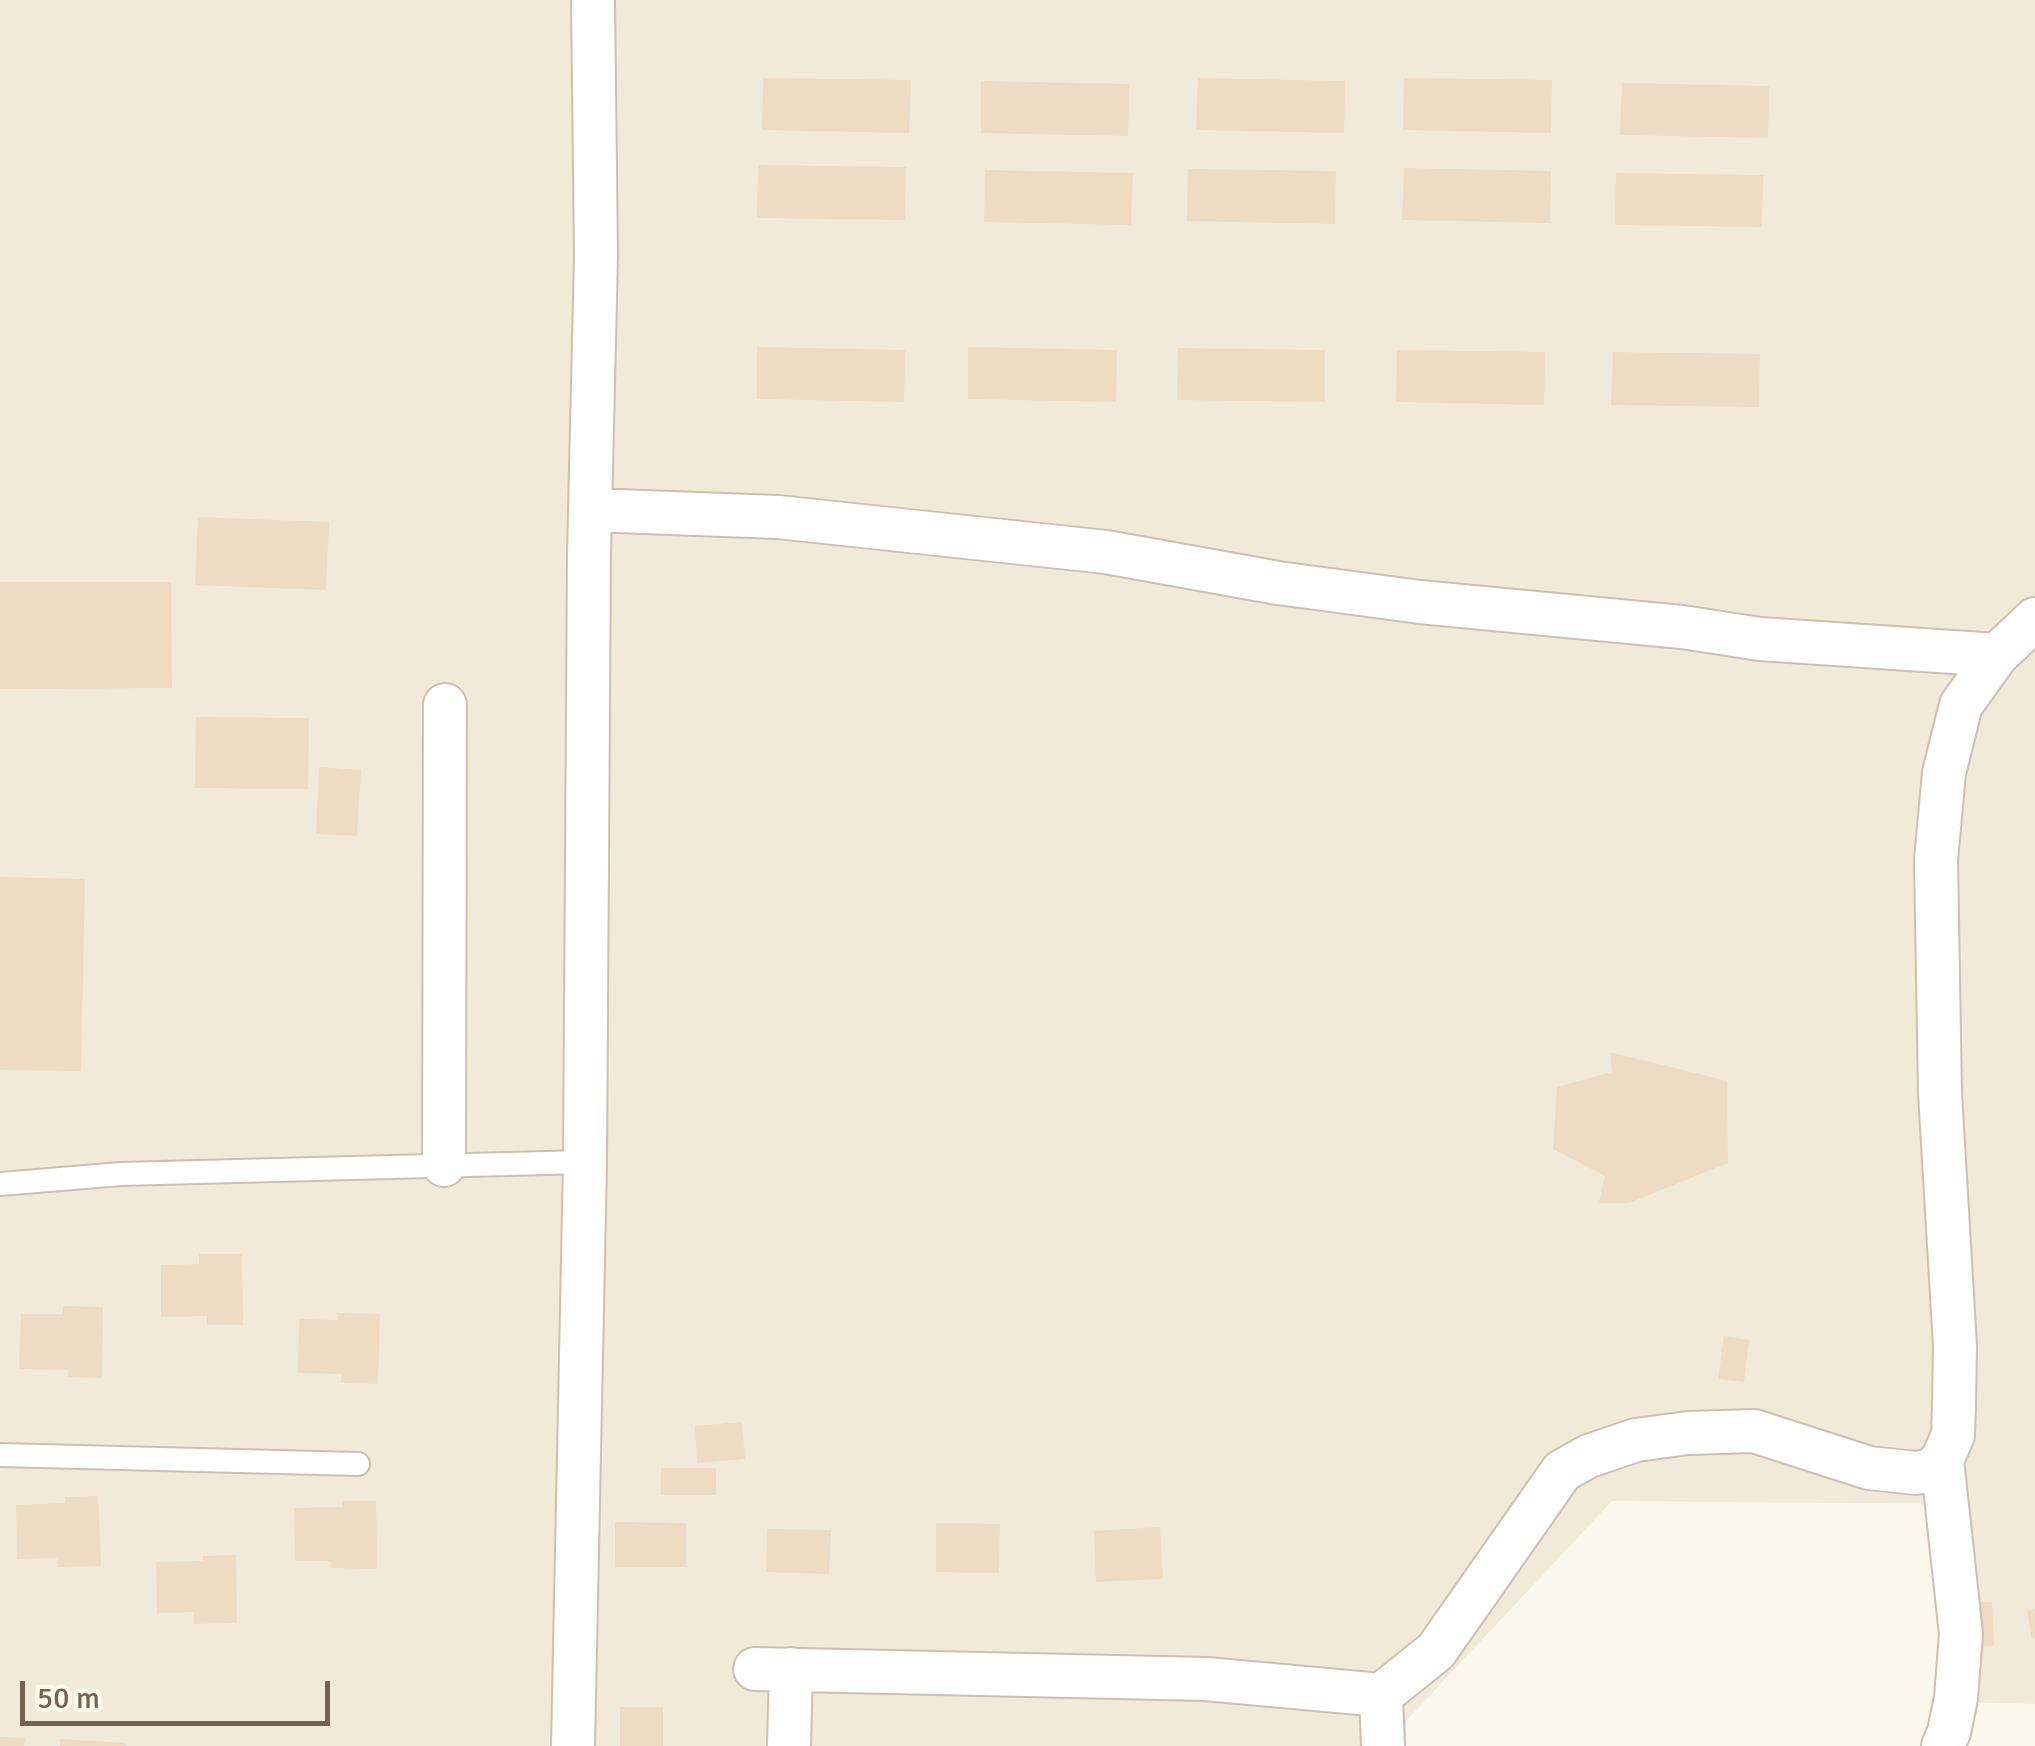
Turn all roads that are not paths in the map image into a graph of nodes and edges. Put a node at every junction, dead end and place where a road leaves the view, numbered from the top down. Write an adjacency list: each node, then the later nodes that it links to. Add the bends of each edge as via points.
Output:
1 (593, 0): 2 (street)
2 (590, 510): 4 (street, via 778,517 1106,552 1420,602 1760,639); 6 (street)
3 (2035, 619): 4 (street)
4 (1996, 655): 10 (street, via 1961,705 1944,773 1936,860 1940,1093 1955,1346 1953,1434)
5 (445, 705): 7 (street)
6 (584, 1162): 7 (lane); 13 (street)
7 (444, 1166): 8 (lane, via 121,1174)
8 (0, 1184)
9 (0, 1455): 11 (lane)
10 (1942, 1460): 12 (street, via 1916,1474 1890,1472 1754,1430 1636,1440 1589,1456 1562,1471 1436,1652); 16 (street, via 1961,1634 1956,1698)
11 (358, 1464)
12 (1381, 1695): 14 (street, via 1206,1678 773,1669); 15 (street)
13 (573, 1746)
14 (790, 1746)
15 (1382, 1746)
16 (1943, 1746)

